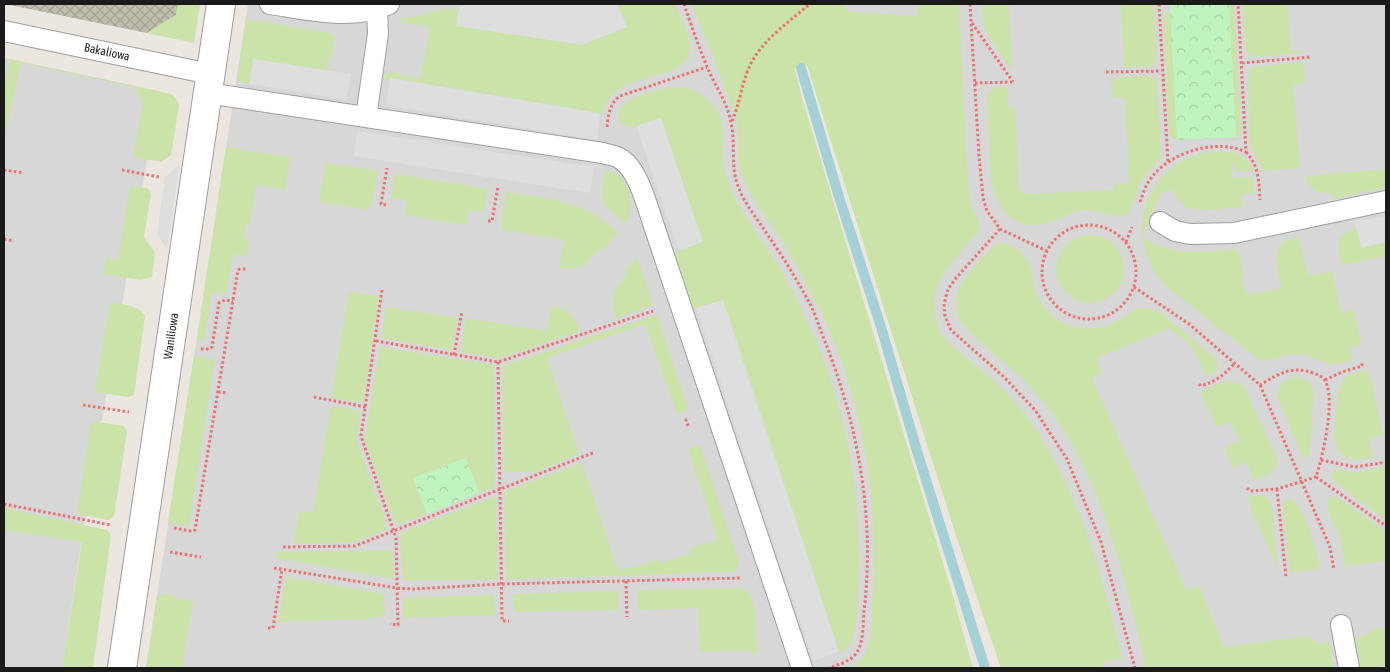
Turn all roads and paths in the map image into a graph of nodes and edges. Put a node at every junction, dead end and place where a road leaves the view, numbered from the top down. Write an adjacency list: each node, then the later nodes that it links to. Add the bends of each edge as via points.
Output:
1 (221, 4): 16 (street, Waniliowa)
2 (270, 4): 8 (lane, via 333,14)
3 (684, 4): 13 (path)
4 (810, 4): 19 (path, via 754,58)
5 (970, 4): 9 (path)
6 (1159, 4): 14 (path)
7 (1238, 4): 12 (path)
8 (383, 7): 18 (lane)
9 (972, 23): 17 (path); 17 (path, via 1013,82)
10 (4, 31): 16 (lane, Bakaliowa)
11 (1311, 57): 12 (path)
12 (1242, 63): 21 (path)
13 (707, 67): 19 (path); 20 (path, via 616,98)
14 (1161, 71): 15 (path); 22 (path)
15 (1106, 72)
16 (209, 83): 18 (lane, Bakaliowa); 91 (street, Waniliowa)
17 (975, 83): 35 (path, via 982,198)
18 (366, 117): 92 (lane, Bakaliowa, via 603,153 618,158 632,170 658,238)
19 (731, 122): 93 (path, via 732,163 738,186 810,303 848,407 861,466 867,530 861,642 854,657)
20 (606, 129)
21 (1246, 152): 22 (path, via 1229,148 1199,149); 36 (path, via 1255,165 1260,185 1260,200 1248,203)
22 (1168, 163): 31 (path, via 1152,176)
23 (387, 168): 30 (path, via 380,204)
24 (4, 170): 26 (path)
25 (122, 170): 27 (path)
26 (24, 173)
27 (159, 176)
28 (498, 186): 33 (path, via 492,221)
29 (1386, 201): 36 (lane)
30 (386, 205)
31 (1137, 211)
32 (1134, 219): 39 (path)
33 (488, 220)
34 (1160, 222): 36 (lane, via 1175,232 1190,234 1234,233)
35 (1000, 229): 40 (path); 94 (path, via 948,289 945,316 950,330 1020,392 1067,459 1101,542)
36 (1252, 229)
37 (4, 239): 38 (path)
38 (14, 241)
39 (1126, 242): 40 (path, via 1100,226 1085,225 1069,229); 42 (path, via 1134,256 1137,271)
40 (1047, 251): 42 (path, via 1042,266 1048,295 1071,315 1086,319 1102,318 1116,311)
41 (247, 269): 44 (path, via 238,270)
42 (1134, 287): 51 (path, via 1189,324)
43 (382, 290): 47 (path)
44 (233, 301): 48 (path, via 220,303); 56 (path)
45 (462, 311): 49 (path)
46 (641, 315): 50 (path)
47 (376, 341): 49 (path); 60 (path)
48 (213, 344)
49 (454, 355): 50 (path)
50 (498, 362): 68 (path)
51 (1235, 363): 54 (path, via 1224,376 1201,386); 55 (path)
52 (1362, 363): 53 (path, via 1362,366)
53 (1325, 380): 55 (path, via 1306,370 1293,369); 64 (path, via 1328,417)
54 (1199, 384)
55 (1260, 385): 66 (path)
56 (218, 392): 57 (path); 73 (path, via 196,530)
57 (228, 393)
58 (314, 398): 60 (path)
59 (83, 405): 61 (path)
60 (366, 407): 74 (path, via 361,436)
61 (137, 413)
62 (595, 452): 68 (path)
63 (1381, 459): 64 (path, via 1381,463 1355,467)
64 (1321, 460): 65 (path)
65 (1316, 477): 66 (path); 72 (path)
66 (1302, 481): 69 (path); 80 (path, via 1330,547)
67 (1247, 488): 69 (path, via 1250,491)
68 (500, 490): 74 (path); 84 (path)
69 (1277, 490): 81 (path)
70 (4, 504): 71 (path)
71 (120, 526)
72 (1386, 526)
73 (172, 528)
74 (394, 531): 75 (path, via 355,546); 85 (path)
75 (283, 547)
76 (167, 552): 77 (path)
77 (201, 557)
78 (274, 568): 79 (path)
79 (282, 569): 85 (path); 90 (path, via 273,628)
80 (1334, 570)
81 (1286, 577)
82 (750, 578): 83 (path)
83 (626, 581): 84 (path); 86 (path)
84 (500, 584): 85 (path); 87 (path, via 502,621)
85 (397, 588): 88 (path, via 398,625)
86 (627, 617)
87 (509, 621)
88 (390, 624)
89 (1341, 625): 95 (lane)
90 (268, 628)
91 (122, 668)
92 (802, 668)
93 (826, 668)
94 (1135, 668)
95 (1349, 668)

